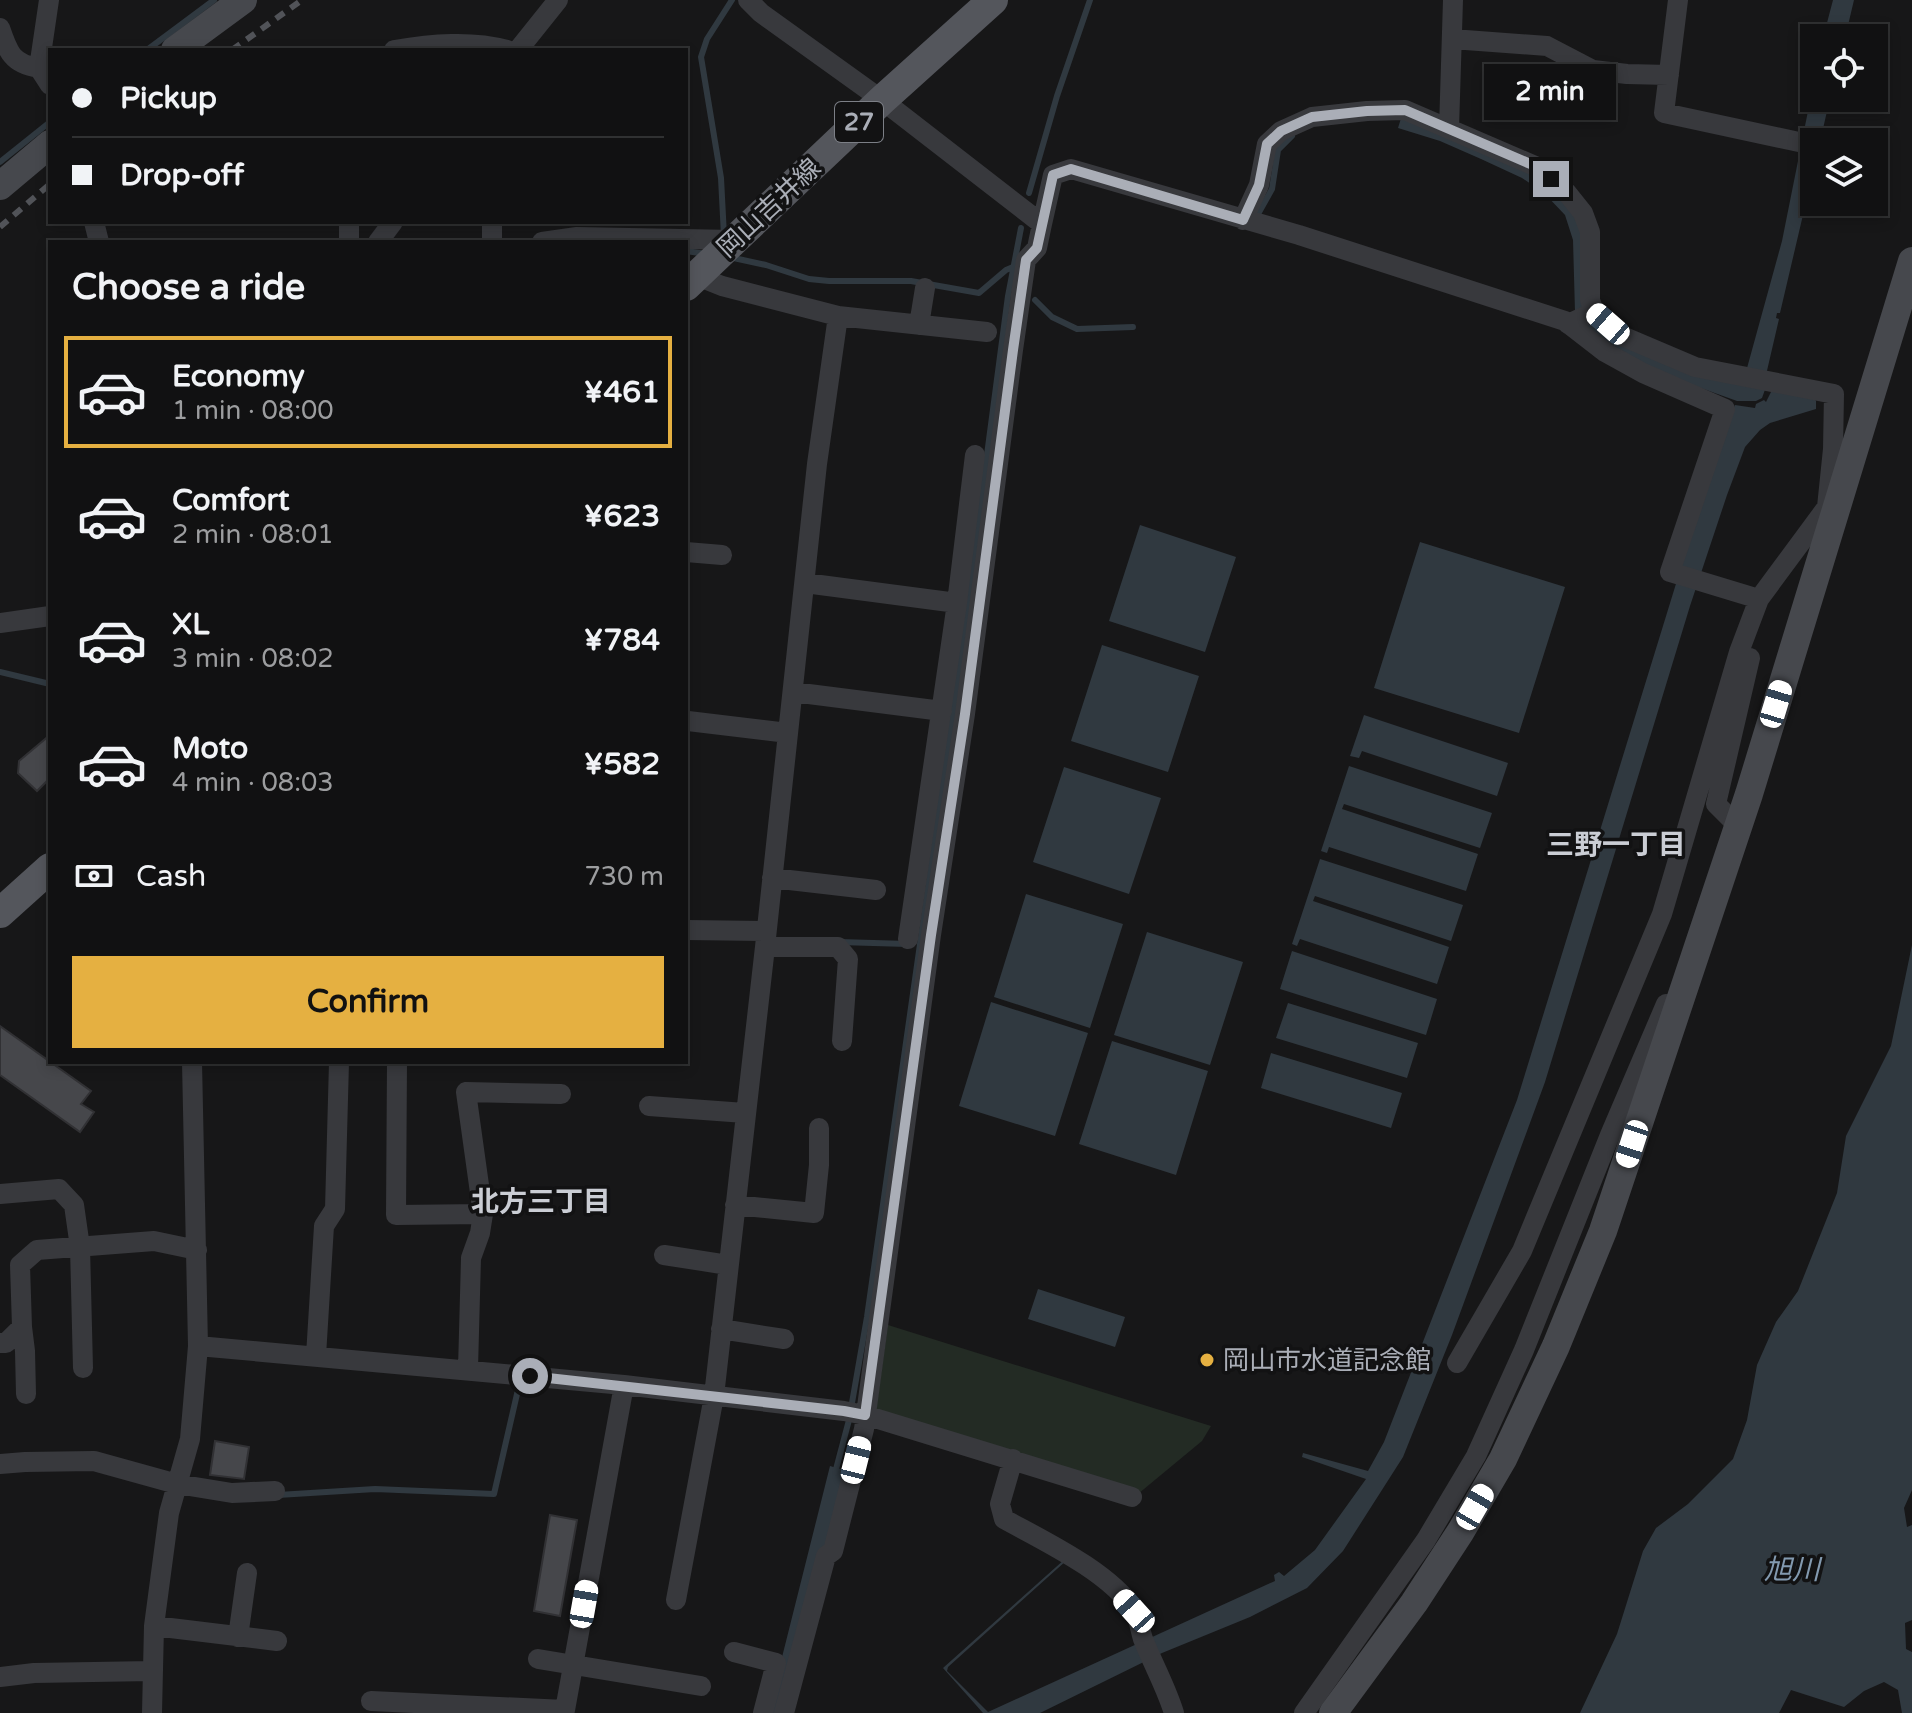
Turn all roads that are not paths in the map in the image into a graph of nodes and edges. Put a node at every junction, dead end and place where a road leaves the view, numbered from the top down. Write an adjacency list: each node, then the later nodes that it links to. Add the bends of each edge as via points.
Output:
1 (49, 0): 15 (street)
2 (243, 0): 10 (street)
3 (558, 0): 13 (street)
4 (748, 0): 16 (street)
5 (993, 0): 16 (main road, 岡山吉井線 / 27)
6 (1453, 0): 9 (street)
7 (1678, 0): 14 (street)
8 (0, 28): 15 (street, via 12,56)
9 (1452, 39): 14 (street, via 1547,46 1593,70); 17 (street)
10 (178, 48)
11 (418, 48): 12 (street)
12 (500, 48)
13 (520, 48)
14 (1669, 75): 18 (street, via 1664,113)
15 (45, 76)
16 (882, 100): 22 (street); 26 (main road, 岡山吉井線 / 27)
17 (1449, 129): 21 (street, via 1405,110 1312,117 1267,144 1259,185); 29 (street, via 1535,166 1583,213 1590,232)
18 (1799, 142)
19 (48, 146): 20 (street)
20 (0, 186)
21 (1243, 220): 22 (street, via 1071,169 1053,175); 31 (street)
22 (1042, 224): 50 (street, via 1037,248 1026,260 965,714)
23 (556, 240): 24 (street)
24 (599, 240)
25 (688, 252): 26 (street)
26 (714, 256): 30 (street, via 722,286)
27 (1912, 261): 35 (street)
28 (925, 288): 32 (street)
29 (1594, 312): 31 (street); 35 (street, via 1622,336 1695,367 1834,394)
30 (838, 316): 32 (street); 38 (street)
31 (1568, 324): 39 (street, via 1643,373 1725,409 1670,572)
32 (919, 325): 33 (street)
33 (987, 332)
34 (975, 455): 40 (street)
35 (1831, 510): 39 (street); 47 (street)
36 (688, 552): 37 (street)
37 (722, 555)
38 (805, 583): 40 (street); 43 (street)
39 (1759, 599): 47 (street, via 1716,804); 78 (street, via 1662,914 1522,1251)
40 (957, 603): 44 (street)
41 (48, 616): 42 (street)
42 (0, 623)
43 (793, 692): 44 (street); 46 (street)
44 (942, 711): 50 (street)
45 (688, 721): 46 (street)
46 (788, 733): 49 (street)
47 (1738, 826): 56 (street)
48 (48, 870): 52 (main road)
49 (772, 878): 51 (street); 54 (street)
50 (927, 889): 55 (street); 84 (street)
51 (876, 890)
52 (0, 913)
53 (688, 930): 54 (street)
54 (766, 939): 57 (street, via 838,947 848,959); 63 (street)
55 (908, 939)
56 (1681, 998): 108 (street, via 1667,1003 1476,1456 1426,1540); 109 (street, via 1603,1231 1503,1459 1414,1603)
57 (842, 1041)
58 (192, 1064): 69 (street)
59 (339, 1064): 77 (street, via 335,1209 324,1226)
60 (397, 1064): 67 (street, via 396,1215)
61 (561, 1094): 67 (street, via 466,1092)
62 (649, 1106): 63 (street)
63 (745, 1113): 66 (street)
64 (819, 1128): 66 (street, via 814,1213)
65 (0, 1194): 68 (street, via 59,1189 74,1205)
66 (735, 1205): 71 (street)
67 (483, 1214): 80 (street, via 471,1258)
68 (80, 1247): 69 (street, via 154,1241); 72 (street, via 37,1250 20,1265); 79 (street)
69 (197, 1250): 76 (street)
70 (664, 1255): 71 (street)
71 (728, 1265): 73 (street)
72 (22, 1327): 75 (street); 82 (street)
73 (721, 1329): 74 (street); 83 (street)
74 (784, 1339)
75 (0, 1343)
76 (198, 1346): 77 (street); 87 (street, via 190,1439)
77 (316, 1356): 80 (street)
78 (1457, 1363)
79 (83, 1368)
80 (468, 1369): 81 (street)
81 (623, 1391): 83 (street); 97 (street)
82 (26, 1394)
83 (713, 1401): 84 (street); 91 (street)
84 (856, 1413): 85 (street); 106 (street, via 864,1429)
85 (1013, 1459): 89 (street); 107 (street, via 1000,1504 1004,1519 1108,1581 1134,1611)
86 (0, 1464): 87 (street, via 94,1461)
87 (177, 1484): 88 (street, via 232,1493); 92 (street)
88 (275, 1491)
89 (1132, 1497)
90 (247, 1573): 93 (street)
91 (676, 1600)
92 (154, 1626): 93 (street); 98 (street)
93 (238, 1637): 94 (street)
94 (277, 1641)
95 (734, 1652): 105 (street, via 776,1663)
96 (538, 1659): 97 (street)
97 (573, 1663): 100 (street); 103 (street, via 565,1710)
98 (152, 1671): 99 (street); 104 (street)
99 (0, 1677)
100 (701, 1686)
101 (371, 1701): 102 (street)
102 (403, 1708): 103 (street)
103 (497, 1710)
104 (152, 1713)
105 (763, 1713)
106 (784, 1713)
107 (1174, 1713)
108 (1304, 1713)
109 (1333, 1713)

